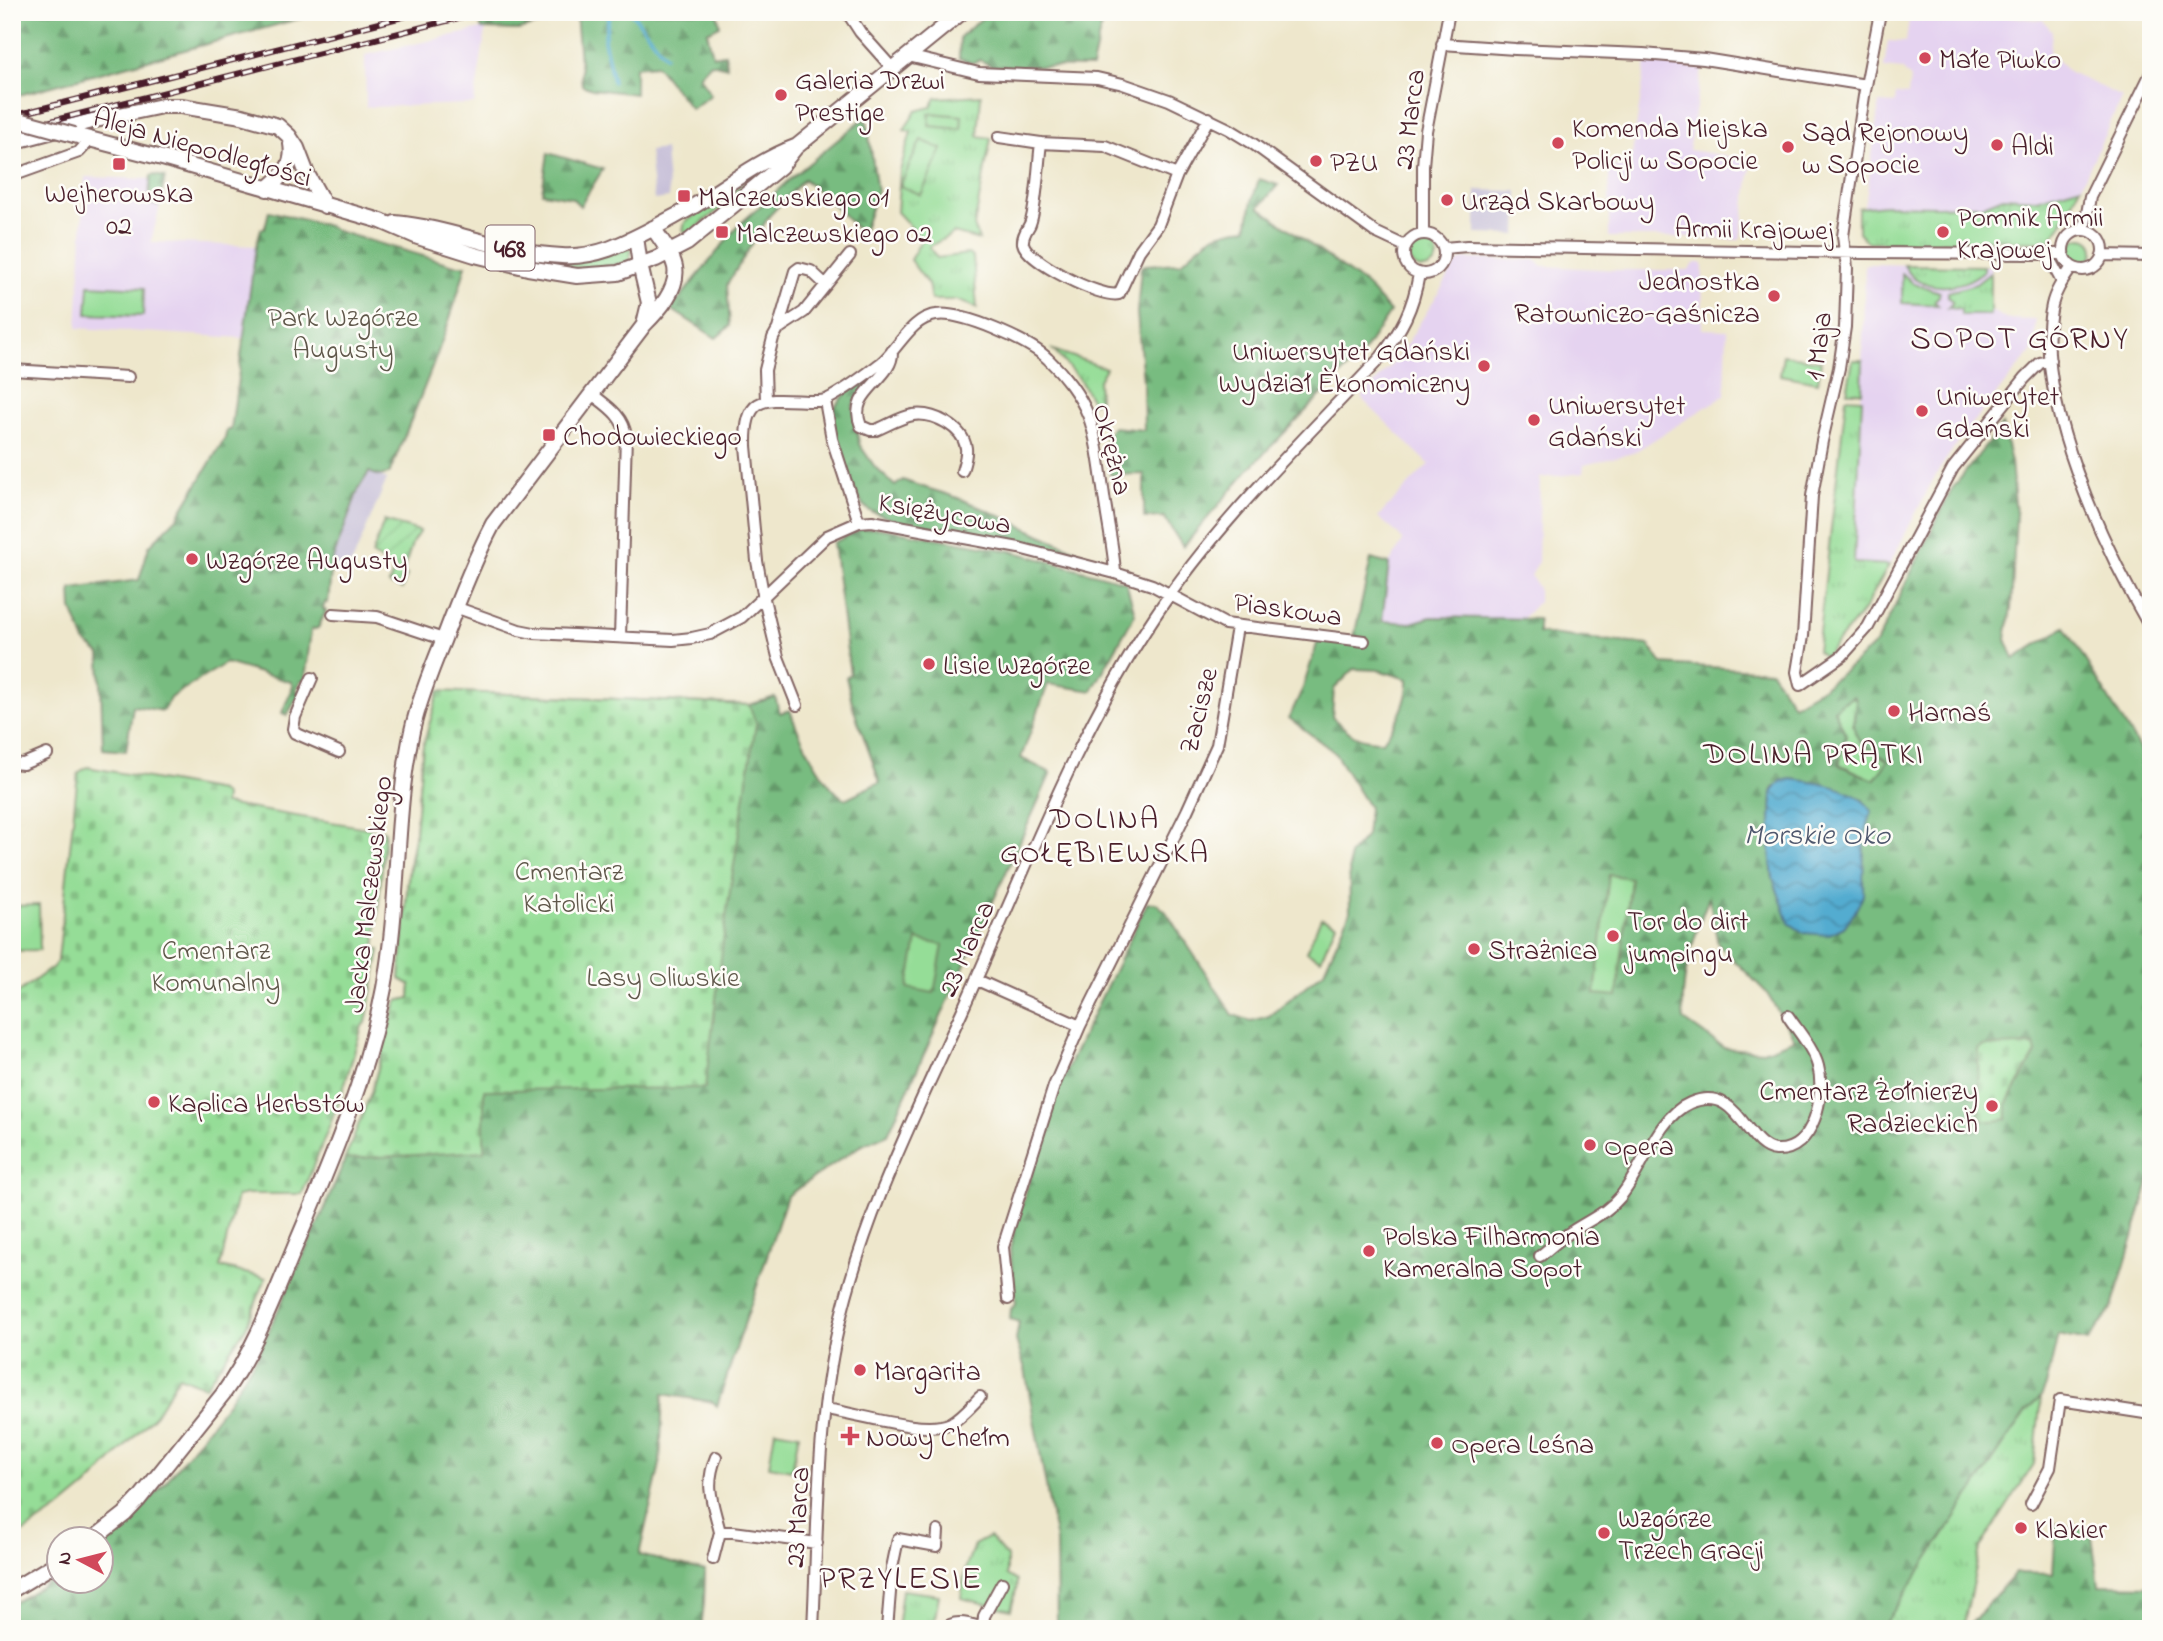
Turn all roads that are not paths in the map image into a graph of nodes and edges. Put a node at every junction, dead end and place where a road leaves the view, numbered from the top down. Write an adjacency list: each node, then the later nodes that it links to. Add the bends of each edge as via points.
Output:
1 (848, 12): 7 (street)
2 (962, 12): 6 (main road, Aleja Niepodległości / 468)
3 (1449, 12): 5 (street, 23 Marca)
4 (1882, 12): 9 (street, 1 Maja)
5 (1442, 44): 9 (street, via 1704,59); 25 (street, 23 Marca, via 1426,131)
6 (908, 56): 7 (main road, Aleja Niepodległości / 468); 11 (street, via 979,73 1097,78)
7 (892, 69): 17 (main road, Aleja Niepodległości / 468)
8 (2151, 73): 24 (street, via 2090,197)
9 (1866, 85): 30 (street, 1 Maja, via 1843,236)
10 (12, 118): 14 (main road, Aleja Niepodległości / 468, bridge)
11 (1209, 118): 18 (street); 27 (street, via 1252,143 1375,232)
12 (289, 136): 15 (main road, via 266,121 172,106); 20 (main road, via 293,152 289,167); 21 (main road)
13 (999, 138): 16 (street)
14 (90, 140): 19 (street, via 79,152); 20 (main road, Aleja Niepodległości / 468)
15 (12, 142)
16 (1041, 143): 18 (street, via 1105,146); 18 (street, via 1032,213 1022,242 1061,276 1102,294 1112,296 1124,288 1139,251 1158,225)
17 (796, 147): 23 (main road, Aleja Niepodległości / 468, via 771,156); 29 (main road, Aleja Niepodległości / 468, via 781,166 719,218)
18 (1177, 175)
19 (12, 176)
20 (267, 189): 21 (main road, Aleja Niepodległości / 468)
21 (325, 206): 22 (main road, Aleja Niepodległości / 468)
22 (381, 221): 26 (main road, Aleja Niepodległości / 468, via 420,225 561,256 597,253); 38 (main road, Aleja Niepodległości / 468, via 418,237 528,268 577,276)
23 (653, 228): 26 (main road, Aleja Niepodległości / 468); 29 (main road, Jacka Malczewskiego)
24 (2084, 230): 32 (street, via 2067,237); 34 (street, via 2096,235)
25 (1423, 233): 27 (street); 28 (street, via 1438,239)
26 (636, 237): 36 (main road)
27 (1405, 246): 39 (street, via 1404,260)
28 (1444, 248): 30 (street, Armii Krajowej); 39 (street, via 1444,260 1437,270)
29 (669, 252): 36 (main road, Aleja Niepodległości / 468); 43 (main road, Jacka Malczewskiego, via 676,277 663,303)
30 (1845, 252): 31 (street, Armii Krajowej); 46 (street, 1 Maja, via 1845,327 1812,496 1797,672 1800,685 1842,656 1868,627 1952,468 2025,378)
31 (2047, 254): 32 (street, Armii Krajowej); 40 (street)
32 (2063, 254): 37 (street)
33 (850, 255): 42 (street)
34 (2102, 255): 35 (street); 37 (street, via 2094,267)
35 (2151, 256)
36 (640, 265): 38 (main road, Aleja Niepodległości / 468); 41 (main road)
37 (2071, 267): 40 (street)
38 (618, 273): 41 (main road)
39 (1419, 274): 55 (street, 23 Marca, via 1411,310 1381,357 1262,482)
40 (2062, 282): 46 (street, via 2052,307)
41 (643, 283): 43 (main road, via 649,303)
42 (827, 285): 44 (street, via 804,312); 44 (street, via 811,271 795,271)
43 (644, 325): 49 (main road, Jacka Malczewskiego)
44 (778, 329): 50 (street, via 766,359)
45 (892, 351): 51 (street, Okrężna); 52 (street, Okrężna, via 891,364 860,403 861,425 876,430 912,415 937,418 963,439); 54 (street, Okrężna, via 924,318 949,314 1012,337 1048,358 1087,414)
46 (2050, 360): 60 (street, via 2066,439 2084,491)
47 (12, 370): 48 (street)
48 (128, 377)
49 (592, 394): 57 (main road, Jacka Malczewskiego, via 493,524); 61 (street, via 615,412 626,436)
50 (766, 401): 51 (street); 56 (street, via 754,407 746,427)
51 (825, 401): 53 (street, via 832,439)
52 (962, 471)
53 (859, 522): 54 (street, Księżycowa, via 1019,548); 56 (street, Księżycowa, via 827,536)
54 (1115, 573): 55 (street, Księżycowa)
55 (1170, 596): 59 (street, Piaskowa); 69 (street, 23 Marca, via 1087,735)
56 (764, 599): 61 (street, Księżycowa, via 710,634 673,640); 65 (street, via 778,657)
57 (455, 607): 61 (street, Księżycowa, via 519,630); 62 (main road, Jacka Malczewskiego)
58 (333, 614): 62 (street, via 377,617)
59 (1237, 627): 63 (street, Piaskowa); 71 (street, Zacisze, via 1217,745)
60 (2151, 629)
61 (620, 637)
62 (443, 639): 79 (main road, Jacka Malczewskiego, via 412,731 384,987 342,1136 257,1337 235,1376 139,1499)
63 (1364, 641)
64 (312, 678): 66 (street, via 293,729)
65 (797, 705)
66 (339, 752)
67 (47, 754): 68 (street, via 23,764)
68 (12, 763)
69 (977, 980): 71 (street); 75 (street, 23 Marca, via 869,1224 837,1332)
70 (1788, 1016): 72 (street, via 1814,1056 1821,1086 1815,1116 1799,1142 1785,1150 1772,1150 1762,1145 1734,1109 1712,1099 1692,1101 1666,1124 1612,1205)
71 (1080, 1026): 73 (street, Zacisze, via 1054,1086 1003,1247)
72 (1540, 1256)
73 (1008, 1299)
74 (980, 1397): 75 (street, via 958,1418 938,1427)
75 (825, 1409): 82 (street, 23 Marca)
76 (2151, 1414): 78 (street, via 2060,1400 2050,1468)
77 (716, 1457): 81 (street, via 708,1483)
78 (2031, 1504)
79 (110, 1526)
80 (939, 1531): 89 (street, via 937,1546 898,1539)
81 (720, 1532): 82 (street); 83 (street)
82 (817, 1543): 88 (street, 23 Marca)
83 (713, 1559)
84 (46, 1569): 86 (main road)
85 (1002, 1583): 87 (street, via 985,1616)
86 (12, 1590)
87 (986, 1628): 90 (street, via 954,1622)
88 (813, 1629)
89 (887, 1629)
90 (945, 1629)

